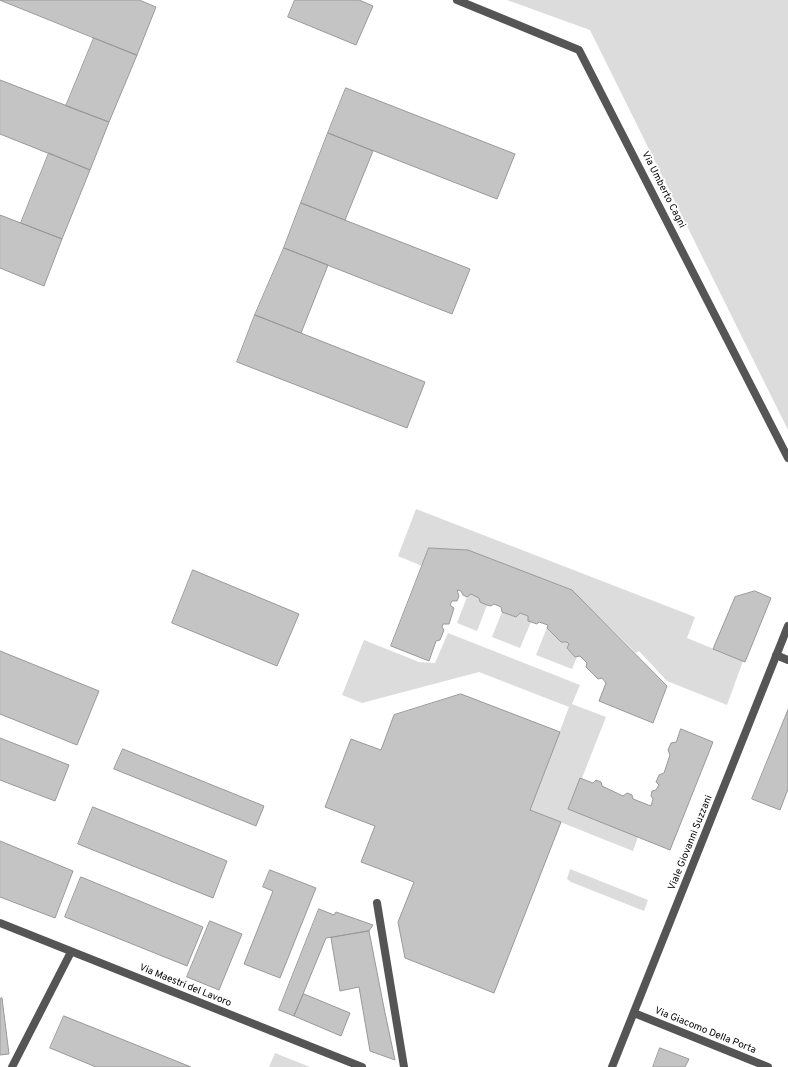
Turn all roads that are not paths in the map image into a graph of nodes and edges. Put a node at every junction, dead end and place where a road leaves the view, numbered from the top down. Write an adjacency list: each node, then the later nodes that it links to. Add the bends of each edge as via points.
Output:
1 (457, 0): 2 (street, Via Umberto Cagni)
2 (472, 3): 3 (street, Via Umberto Cagni, via 579,50)
3 (788, 458)
4 (788, 626): 5 (street, Viale Giovanni Suzzani)
5 (776, 655): 6 (street); 10 (street, Viale Giovanni Suzzani)
6 (788, 660)
7 (377, 903): 13 (street)
8 (0, 923): 9 (street, Via Maestri del Lavoro)
9 (71, 952): 11 (street); 12 (street, Via Maestri del Lavoro)
10 (634, 1013): 14 (street, Viale Giovanni Suzzani); 15 (street, Via Giacomo Della Porta)
11 (12, 1067)
12 (362, 1067)
13 (404, 1067)
14 (612, 1067)
15 (768, 1067)

